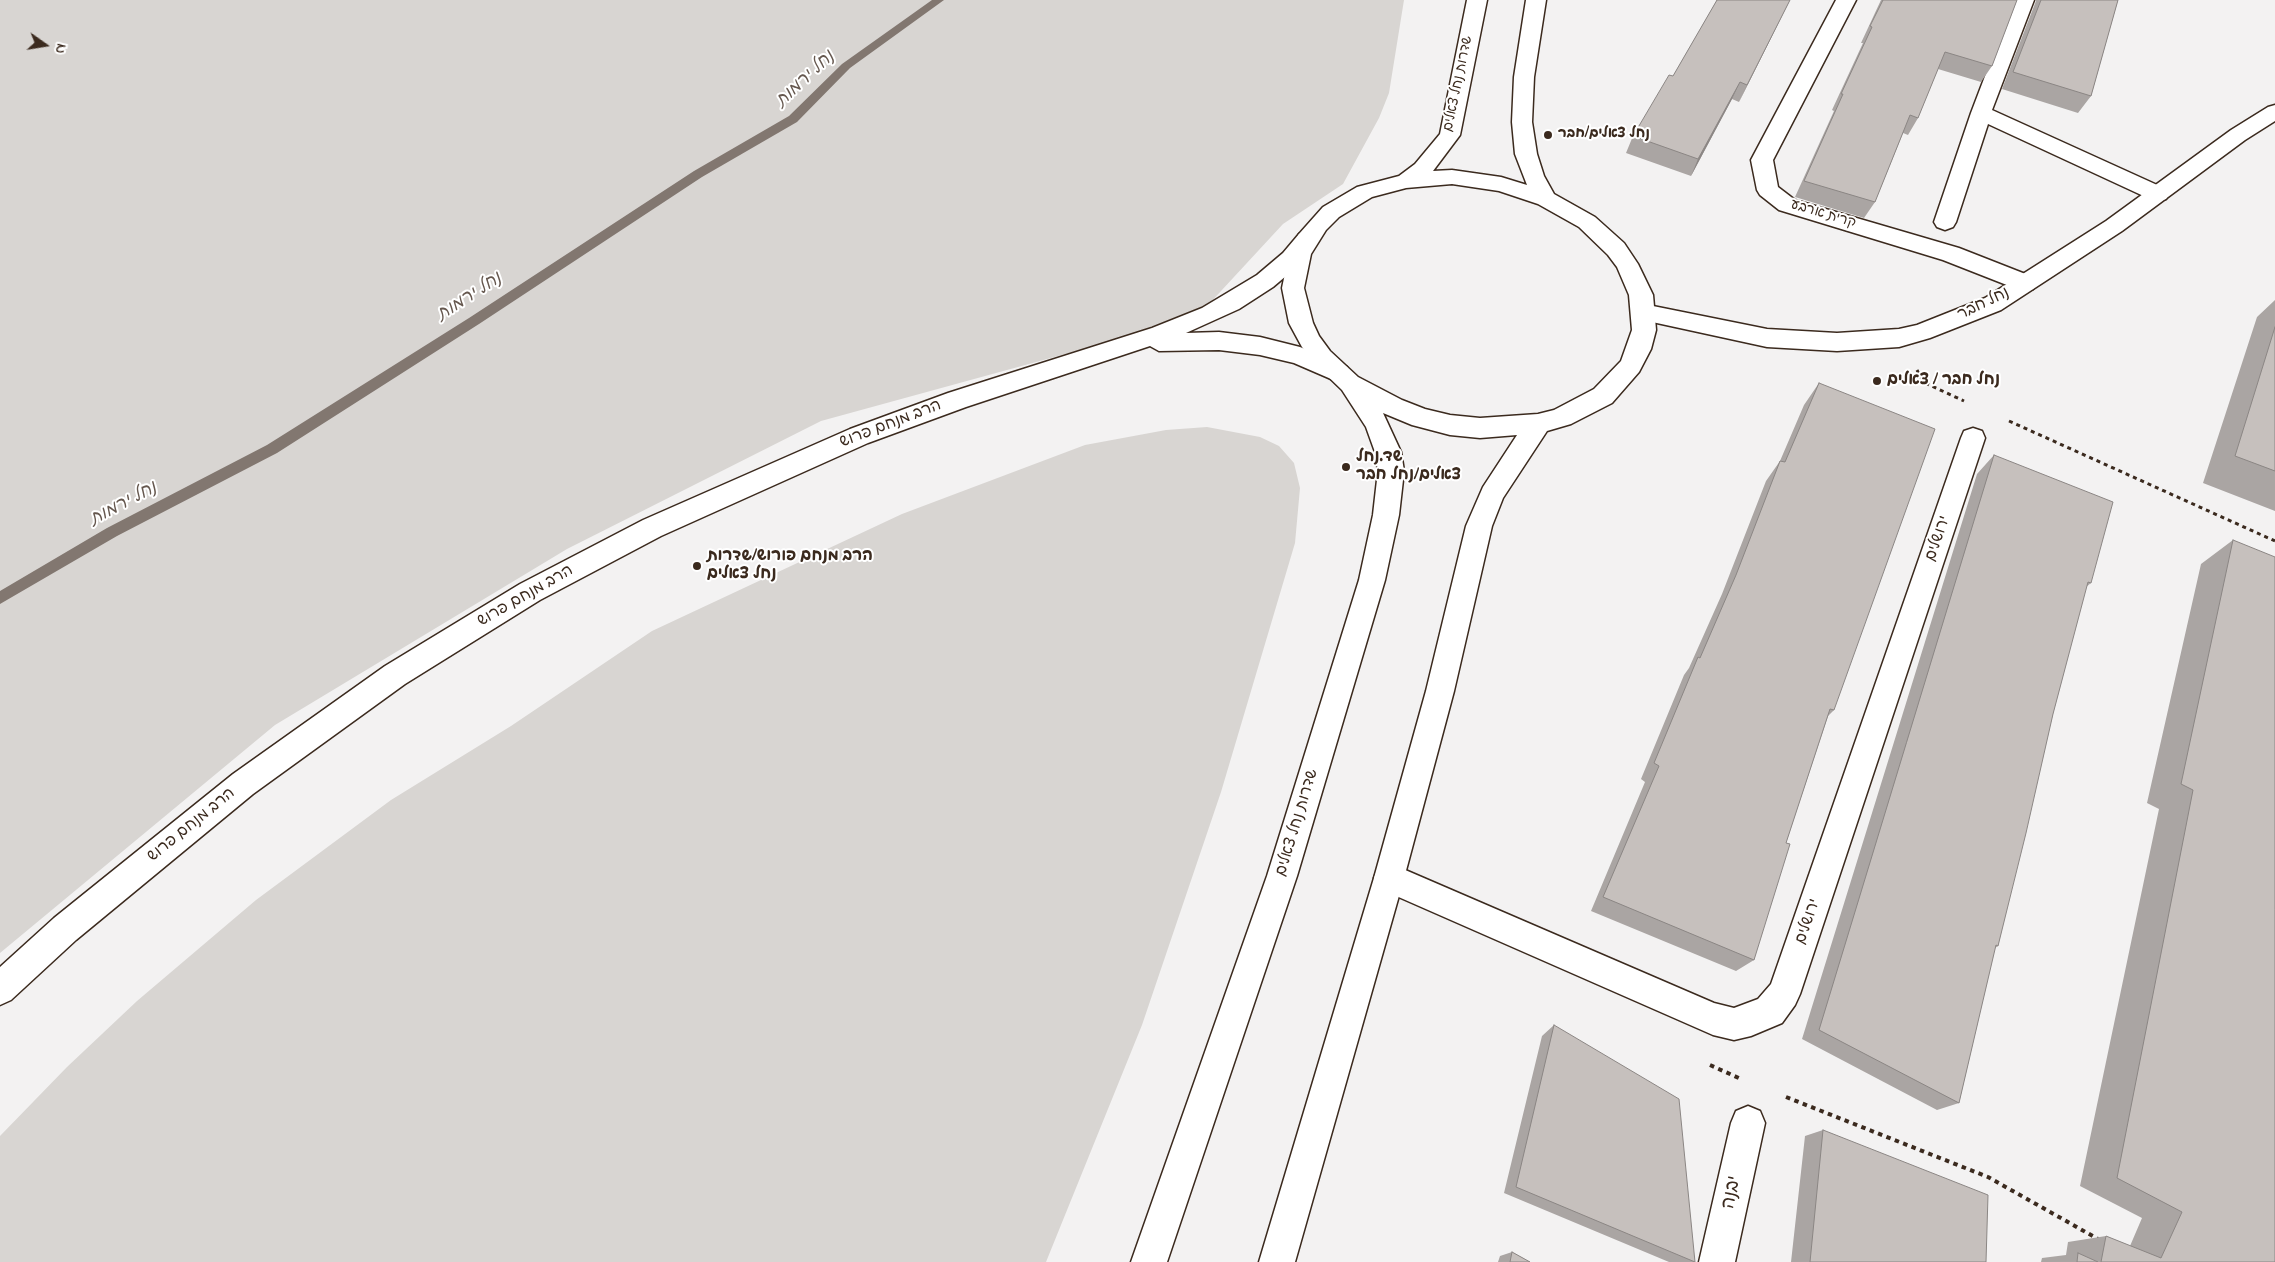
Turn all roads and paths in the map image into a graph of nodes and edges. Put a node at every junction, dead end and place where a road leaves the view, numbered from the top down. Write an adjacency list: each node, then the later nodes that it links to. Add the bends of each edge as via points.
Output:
1 (1477, 0): 7 (street, שדרות נחל צאלים, via 1450,135 1423,169)
2 (1536, 0): 9 (street, via 1524,77 1522,122 1526,154)
3 (1846, 0): 12 (street, קרית ארבע, via 1762,160 1768,190 1787,205 1951,254)
4 (2024, 0): 6 (street)
5 (2275, 112): 8 (street, נחל חבר)
6 (1981, 113): 8 (street); 10 (street)
7 (1406, 181): 9 (street, via 1477,179); 11 (street, הרב מנחם פרוש, via 1365,192 1347,202 1331,212)
8 (2158, 194): 12 (street, נחל חבר)
9 (1546, 199): 13 (street, via 1587,222 1616,249 1635,280)
10 (1945, 222)
11 (1307, 239): 15 (street, הרב מנחם פרוש, via 1279,270 1243,296 1186,324); 16 (street, via 1295,271 1296,306 1310,340)
12 (2025, 283): 14 (street, נחל חבר, via 1993,304)
13 (1643, 312): 14 (street, נחל חבר, via 1767,338 1837,342); 19 (street, via 1644,330 1639,349 1619,381 1604,396 1584,407)
14 (1899, 338): 17 (path, via 1923,382)
15 (1130, 344): 16 (street, הרב מנחם פרוש, via 1182,341 1240,343 1300,356); 23 (street, הרב מנחם פרוש, via 957,400 859,436 652,528 530,592 395,675 243,784 65,929)
16 (1344, 378): 19 (street, via 1392,407 1450,425 1480,428); 29 (street, שדרות נחל צאלים, via 1377,424 1388,452 1391,471 1386,515 1372,580 1282,876)
17 (1971, 404)
18 (2005, 420): 21 (path)
19 (1538, 424): 22 (street, via 1492,494 1479,526 1440,691)
20 (1973, 438): 22 (street, ירושלים, via 1784,994 1770,1011 1734,1024 1713,1019)
21 (2275, 541)
22 (1389, 878): 30 (street)
23 (0, 989)
24 (1700, 1061): 25 (path)
25 (1746, 1081)
26 (1781, 1096): 28 (path, via 1988,1177)
27 (1748, 1123): 31 (street, יבנה)
28 (2104, 1243)
29 (1149, 1262)
30 (1277, 1262)
31 (1717, 1262)

